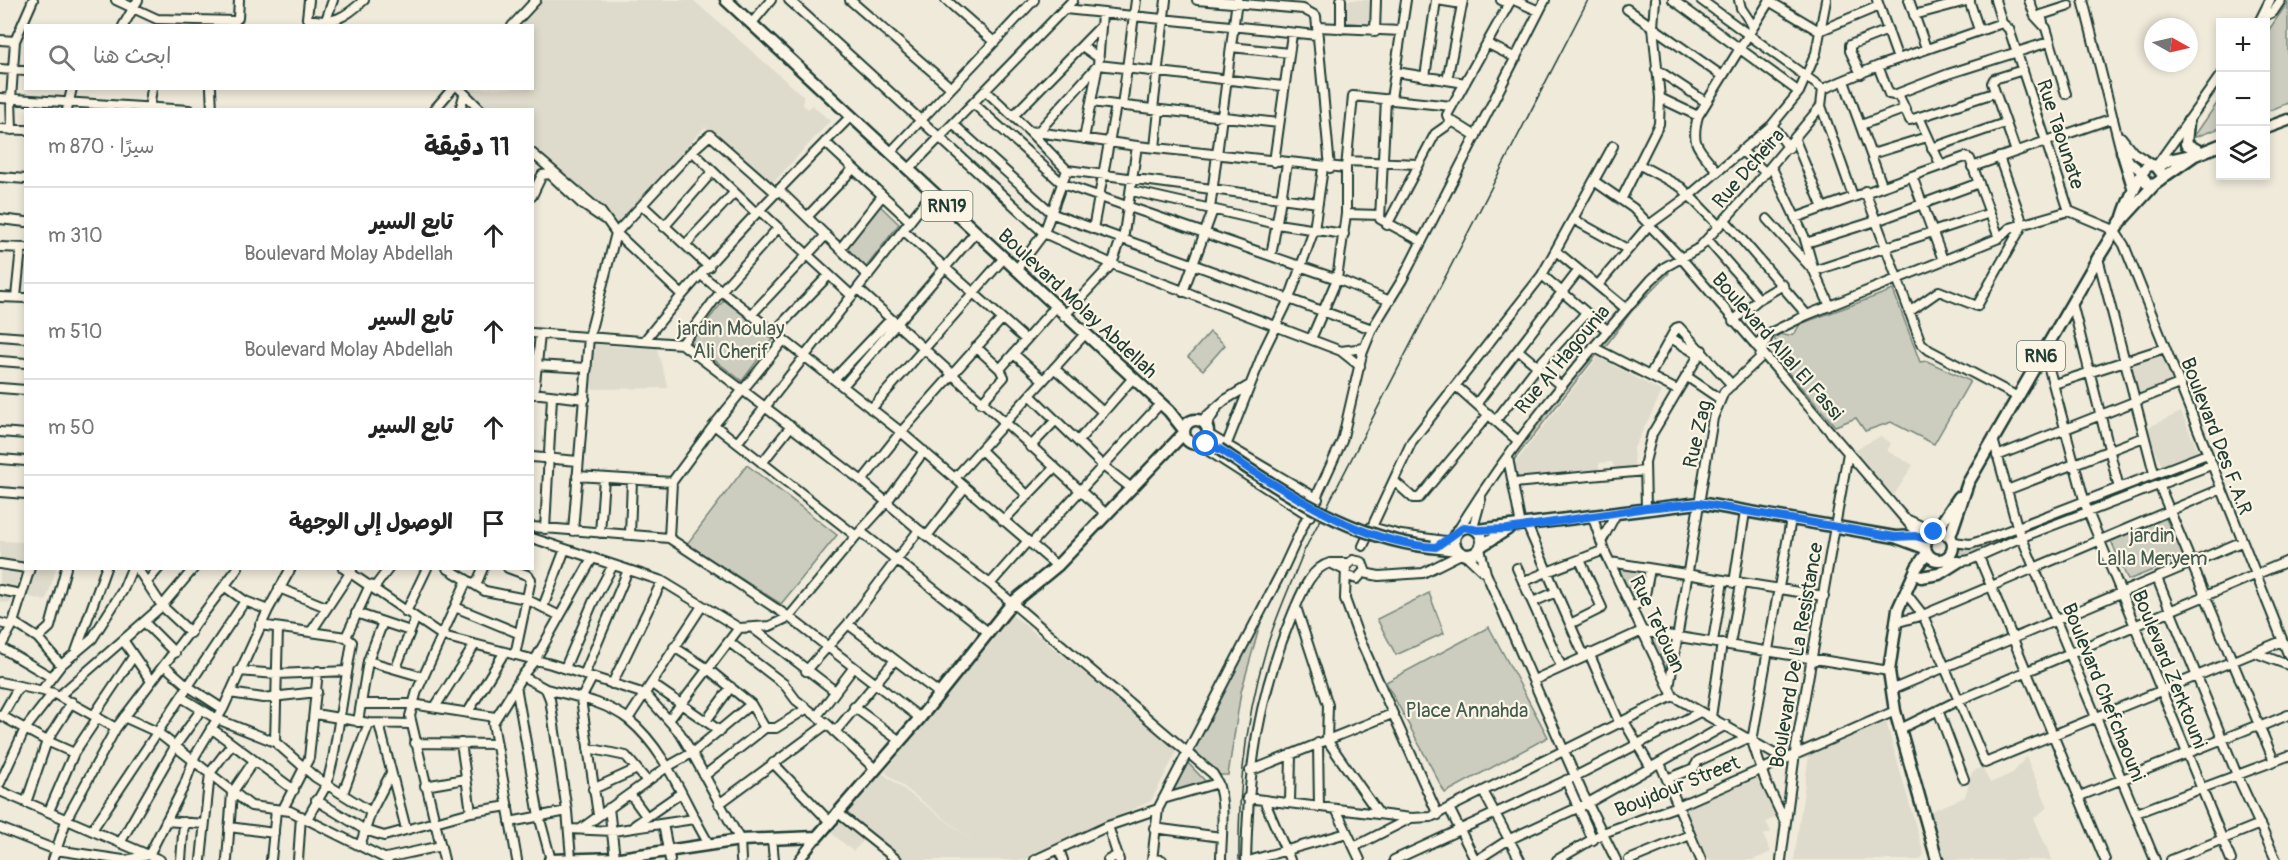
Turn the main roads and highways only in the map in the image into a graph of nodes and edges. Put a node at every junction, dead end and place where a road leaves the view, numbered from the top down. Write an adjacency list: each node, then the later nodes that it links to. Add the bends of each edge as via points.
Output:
1 (726, 0): 13 (main road, Boulevard Molay Abdellah / RN19)
2 (2288, 120): 4 (main road)
3 (2188, 122): 7 (main road, via 2186,144)
4 (2270, 126)
5 (2216, 146): 7 (main road, RN6)
6 (2122, 151): 11 (main road)
7 (2198, 153): 8 (main road, RN6); 10 (main road, RN6)
8 (2156, 166): 9 (main road, RN6, via 2146,167); 10 (main road)
9 (2143, 174): 10 (main road, via 2145,182); 11 (main road, RN6)
10 (2158, 181): 12 (main road, RN6)
11 (2134, 190): 12 (main road, RN6)
12 (2118, 226): 18 (main road, RN6)
13 (1164, 407): 14 (main road, Boulevard Molay Abdellah / RN19); 15 (main road, Boulevard Molay Abdellah / RN19)
14 (1184, 431): 15 (main road, via 1188,422); 16 (main road, RN19, via 1187,440); 17 (main road)
15 (1210, 434): 16 (main road, Boulevard Molay Abdellah / RN19); 23 (main road, Boulevard Molay Abdellah / RN19, bridge, via 1255,473 1353,528 1399,543)
16 (1197, 443): 17 (main road)
17 (1167, 453): 29 (main road, via 1057,566 1012,603 817,837 740,840)
18 (1964, 492): 21 (main road, RN6); 22 (main road, RN6)
19 (1475, 529): 20 (main road, RN19); 23 (main road, RN19, via 1464,527); 24 (main road, via 1481,536)
20 (1508, 529): 22 (main road, RN19, via 1699,503); 24 (main road, RN19)
21 (1952, 539): 22 (main road); 26 (main road, RN6, via 1953,548)
22 (1929, 540): 26 (main road); 28 (main road, RN6)
23 (1445, 541): 25 (main road); 25 (main road, Boulevard Molay Abdellah / RN19)
24 (1481, 547): 25 (main road, RN19, via 1474,554)
25 (1462, 553)
26 (1941, 559): 28 (main road, RN6)
27 (1958, 562): 28 (main road, via 1939,574)
28 (1916, 579): 33 (main road, RN6, via 1905,592 1895,623 1889,671 1894,711)
29 (669, 855): 31 (main road)
30 (578, 859): 31 (main road); 32 (main road)
31 (619, 859)
32 (553, 860)
33 (1937, 860)

